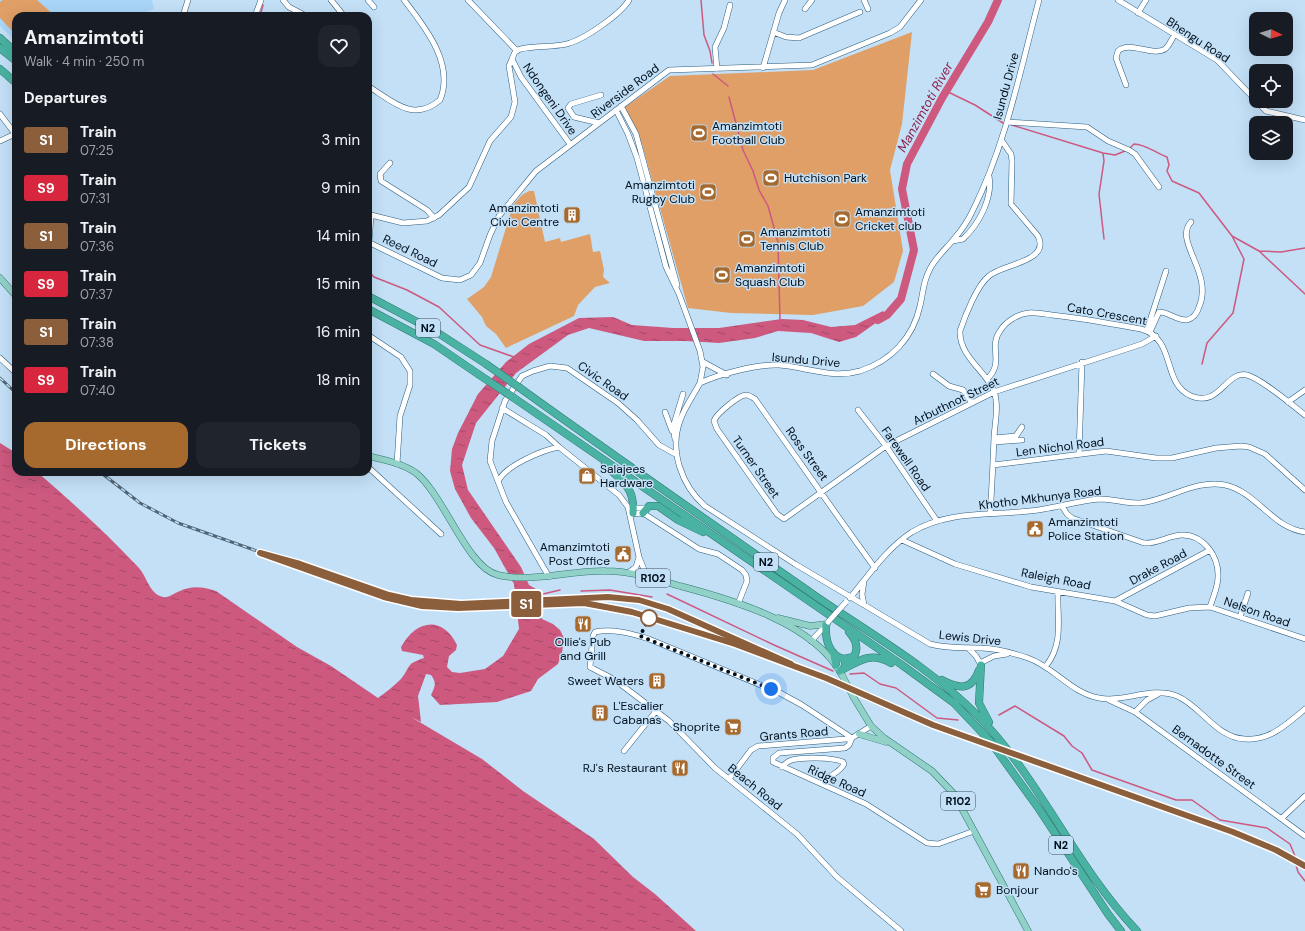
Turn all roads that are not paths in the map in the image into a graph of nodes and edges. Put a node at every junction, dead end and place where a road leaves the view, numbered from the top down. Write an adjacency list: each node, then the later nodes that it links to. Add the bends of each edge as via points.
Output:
1 (188, 0): 20 (street)
2 (261, 0): 21 (street)
3 (283, 0): 22 (street)
4 (331, 0): 23 (street)
5 (368, 0): 17 (street)
6 (404, 0): 39 (street, via 425,28 437,50 444,71 442,94 435,104 421,110 407,110)
7 (468, 0): 31 (street)
8 (629, 0): 31 (street, Ndongeni Drive, via 615,16 577,41 560,46)
9 (785, 0): 26 (street)
10 (812, 0): 18 (street)
11 (864, 0): 19 (street)
12 (922, 0): 34 (street, Riverside Road, via 900,26 890,33 818,63)
13 (1039, 0): 46 (street, Isundu Drive)
14 (1118, 0): 25 (street, Bhengu Road)
15 (1146, 0): 25 (street)
16 (730, 5): 35 (street, via 724,28 715,47)
17 (374, 7)
18 (805, 9)
19 (868, 9)
20 (184, 12)
21 (256, 12)
22 (298, 12)
23 (341, 12)
24 (860, 12): 26 (street, via 799,38)
25 (1138, 13): 27 (street, Bhengu Road)
26 (773, 32): 34 (street)
27 (1174, 36): 38 (street, via 1164,49 1124,48 1118,51 1116,58); 45 (street, Bhengu Road, via 1217,60 1266,110)
28 (0, 38): 30 (highway)
29 (0, 48): 32 (highway)
30 (12, 49)
31 (516, 51): 33 (street, Ndongeni Drive)
32 (12, 58)
33 (512, 59): 53 (street, Ndongeni Drive, via 521,77); 58 (street, via 509,66 515,102 511,117 490,141 469,187)
34 (763, 68): 35 (street, Riverside Road)
35 (717, 69): 41 (street, Riverside Road, via 669,70)
36 (1, 70): 37 (highway)
37 (12, 80)
38 (1126, 85)
39 (372, 88)
40 (601, 95): 47 (street, via 571,104 568,108 574,117)
41 (621, 106): 42 (street, Riverside Road); 66 (street, via 636,134)
42 (616, 110): 44 (street, Riverside Road); 48 (street)
43 (0, 114): 49 (street)
44 (610, 115): 47 (street, Riverside Road); 48 (street)
45 (1305, 120)
46 (1008, 122): 52 (street, Isundu Drive); 56 (street, via 1087,127 1135,154)
47 (599, 123): 53 (street, Riverside Road)
48 (623, 124): 66 (street, via 637,158 666,267)
49 (12, 130)
50 (12, 136): 51 (street)
51 (0, 141)
52 (1002, 142): 55 (street, Isundu Drive); 78 (street, via 1011,154 1011,204 1041,243 1033,258 999,269 985,280 962,324 962,346)
53 (570, 144): 64 (street, Riverside Road, via 536,171 499,216 476,270 465,279)
54 (390, 163): 58 (street, via 380,174 381,181 427,210)
55 (989, 176): 60 (street, Isundu Drive, via 967,222); 60 (street, Isundu Drive, via 990,191 978,219 963,239)
56 (1159, 187)
57 (372, 215): 58 (street, via 411,223 422,223)
58 (434, 218)
59 (1191, 222): 69 (street, via 1185,237 1202,277 1202,302 1196,314 1187,320 1175,319 1164,312 1159,312)
60 (953, 241): 77 (street, Isundu Drive, via 929,269 916,322 910,333 894,353 878,364 840,374 777,365)
61 (372, 243): 64 (street, Reed Road)
62 (1166, 271): 69 (street)
63 (0, 278): 65 (main road)
64 (442, 278)
65 (12, 292)
66 (679, 294): 73 (street)
67 (372, 298): 142 (highway, N2, bridge, via 438,333 486,364)
68 (372, 311): 100 (highway, N2, bridge, via 434,344)
69 (1148, 331): 70 (street, Cato Crescent); 78 (street, Cato Crescent, via 1027,313 1009,322 996,337 996,366)
70 (1156, 336): 74 (street, Arbuthnot Street, via 1147,342); 83 (street, Cato Crescent, via 1166,353 1176,383 1190,396 1202,399 1212,397 1233,378 1243,374 1258,380)
71 (372, 338): 101 (street, via 398,354 410,371 410,385 400,416)
72 (0, 358): 75 (street)
73 (703, 362): 77 (street); 79 (street)
74 (1082, 362): 81 (street, Arbuthnot Street); 97 (street)
75 (12, 369)
76 (933, 374): 84 (street, via 949,386 963,390)
77 (727, 375): 79 (street, Isundu Drive)
78 (986, 379): 81 (street)
79 (700, 383): 94 (street, via 679,422)
80 (1305, 390): 83 (street)
81 (994, 392): 84 (street, Arbuthnot Street); 92 (street)
82 (682, 394): 91 (street)
83 (1288, 402): 88 (street, Cato Crescent)
84 (972, 403): 95 (street, Arbuthnot Street)
85 (502, 408): 96 (street, via 546,435); 98 (street, Civic Road, via 509,393 526,373 550,366 562,366 618,403 659,445); 104 (street, Civic Road, via 494,431 490,456)
86 (858, 410): 95 (street, Farewell Road)
87 (665, 412): 91 (street)
88 (1305, 415)
89 (715, 425): 106 (street, Ross Street, via 714,419 719,413 741,396 753,397); 111 (street, Turner Street)
90 (1022, 427): 92 (street, via 1016,436)
91 (673, 432): 94 (street)
92 (994, 440): 93 (street); 102 (street)
93 (1022, 440)
94 (676, 442): 98 (street)
95 (886, 446): 106 (street, Arbuthnot Street); 112 (street, Farewell Road)
96 (559, 447): 104 (street, via 544,450 506,471); 109 (street, via 619,495)
97 (1079, 454): 102 (street, Len Nichol Road); 105 (street, Len Nichol Road, via 1106,451 1163,458 1180,457 1224,447 1249,446 1274,460)
98 (677, 455): 126 (street, via 686,482 705,506)
99 (372, 457): 101 (main road, R102)
100 (600, 457): 109 (highway, via 631,492); 115 (highway, N2)
101 (397, 464): 122 (main road, R102, via 411,470 433,491 475,557 489,571 502,576)
102 (993, 465): 110 (street)
103 (372, 471): 114 (street)
104 (498, 482): 122 (street, Civic Road, via 511,512)
105 (1305, 490)
106 (822, 493): 111 (street, Arbuthnot Street); 119 (street, Ross Street)
107 (1062, 506): 110 (street, Khotho Mkhunya Road); 113 (street, Khotho Mkhunya Road, via 1103,499 1141,503 1203,485 1217,484 1242,492 1283,524); 117 (street, via 1066,514 1072,518 1138,541 1150,543 1184,535 1201,541)
108 (644, 510): 109 (street); 115 (highway, via 656,505 688,526); 128 (street, via 699,549 718,554 744,572 747,581)
109 (631, 511): 118 (street)
110 (990, 514): 112 (street, Khotho Mkhunya Road)
111 (782, 519)
112 (937, 521): 116 (street, Khotho Mkhunya Road, via 921,527)
113 (1305, 532)
114 (441, 534)
115 (713, 535): 133 (highway, N2)
116 (902, 540): 119 (street, Khotho Mkhunya Road); 124 (street, Raleigh Road, via 970,569)
117 (1210, 550): 127 (street, Drake Road); 130 (street, Nelson Road, via 1218,571 1216,592)
118 (639, 558): 120 (street, via 636,567); 121 (street)
119 (875, 568): 123 (street, Khotho Mkhunya Road)
120 (628, 573): 121 (main road, R102); 122 (main road, R102, via 604,571)
121 (647, 576): 128 (main road, R102)
122 (549, 577)
123 (864, 580): 126 (street, Khotho Mkhunya Road); 129 (street)
124 (1058, 592): 127 (street, Raleigh Road); 143 (street, via 1060,633 1058,644)
125 (1248, 593): 132 (street)
126 (850, 597): 129 (street, Lewis Drive); 134 (street, Khotho Mkhunya Road, bridge)
127 (1115, 601): 130 (street, Raleigh Road, via 1155,616 1189,608)
128 (738, 604): 131 (main road, R102)
129 (864, 605): 137 (street, Lewis Drive, via 930,644 945,648)
130 (1210, 607): 132 (street, Nelson Road)
131 (766, 615): 134 (main road, via 806,626); 136 (main road, R102)
132 (1240, 617): 135 (street, Nelson Road)
133 (840, 623): 139 (highway, via 856,641); 146 (highway, N2)
134 (827, 624): 136 (street, Khotho Mkhunya Road); 138 (highway, via 828,643)
135 (1305, 639)
136 (812, 641): 144 (main road, R102, via 827,654)
137 (968, 648): 140 (street, Lewis Drive, via 991,649); 141 (street)
138 (834, 655): 139 (highway, via 844,659); 144 (highway)
139 (854, 655): 144 (highway)
140 (1018, 655): 141 (street, via 1000,655); 143 (street, Lewis Drive)
141 (980, 664): 142 (highway, via 975,680 967,686 958,687); 158 (highway, via 981,709)
142 (916, 665): 158 (highway, N2, via 952,692 978,716)
143 (1046, 666): 147 (street, Lewis Drive, via 1087,695)
144 (839, 670): 146 (highway, via 864,658 879,656); 151 (main road, R102, bridge)
145 (1159, 694): 147 (street, Lewis Drive, via 1150,693); 148 (street, Lewis Drive, via 1177,696 1218,729 1243,739 1271,735); 150 (street, via 1146,700)
146 (946, 696): 168 (highway, N2, via 972,720 1004,757)
147 (1109, 700): 150 (street, Bernadotte Street)
148 (1305, 710)
149 (656, 711): 152 (street, Beach Road, via 615,680 590,667 591,640 595,632 604,630 640,636 762,685 794,700); 157 (street); 160 (street, Beach Road)
150 (1135, 712): 163 (street, Bernadotte Street)
151 (871, 726): 153 (street); 156 (main road, R102)
152 (839, 731): 154 (street); 155 (street)
153 (860, 734): 154 (street); 156 (main road)
154 (852, 738): 155 (street, Grants Road); 159 (street, Ridge Road, via 850,745 845,748 779,753 772,760)
155 (833, 741): 160 (street, Grants Road, via 758,746)
156 (893, 744): 164 (main road, R102, via 944,781)
157 (624, 751)
158 (1012, 754): 169 (highway, N2, via 1107,896)
159 (782, 767): 161 (street, Ridge Road); 161 (street, via 787,762 796,760 829,759 843,762 840,770 826,778)
160 (729, 779): 166 (street, Beach Road, via 797,834 837,877)
161 (822, 784): 164 (street, Ridge Road, via 866,804 932,845)
162 (1305, 796): 163 (street)
163 (1282, 818): 165 (street, Bernadotte Street)
164 (974, 831): 167 (main road, R102)
165 (1305, 836)
166 (901, 931)
167 (1028, 931)
168 (1121, 931)
169 (1137, 931)

